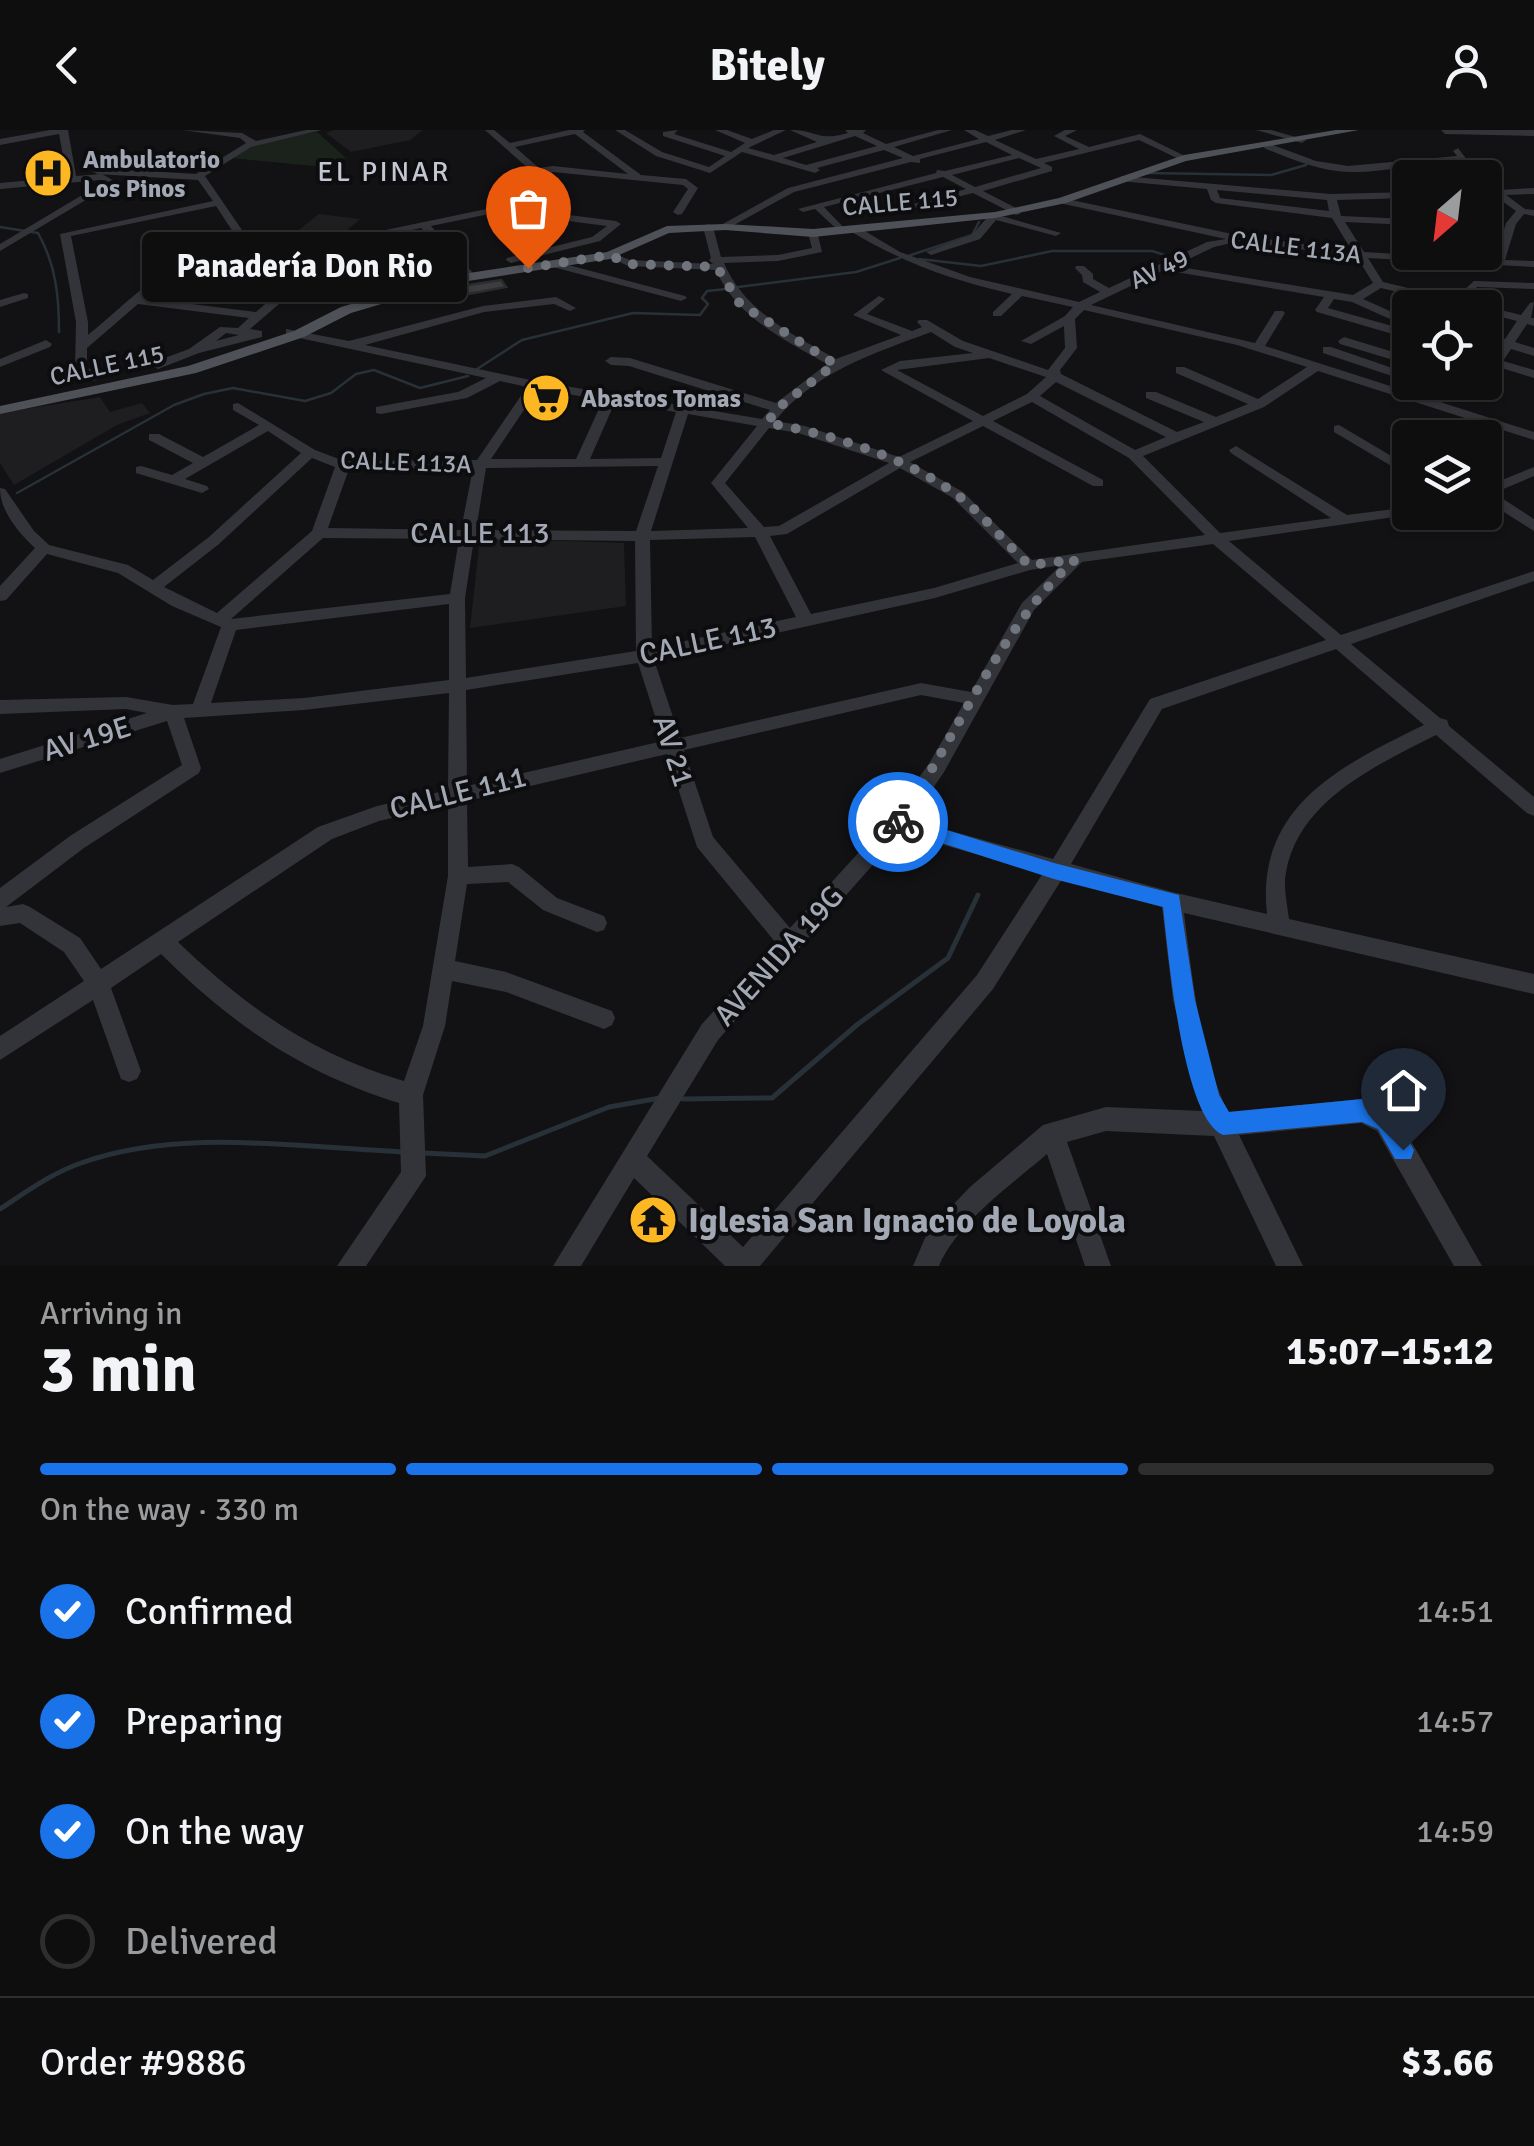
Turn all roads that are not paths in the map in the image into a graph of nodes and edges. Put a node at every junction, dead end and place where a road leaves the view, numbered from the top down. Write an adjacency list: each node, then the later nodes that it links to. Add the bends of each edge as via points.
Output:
1 (186, 130): 19 (street)
2 (318, 130): 27 (street)
3 (489, 130): 28 (street)
4 (577, 130): 28 (street); 40 (street)
5 (619, 130): 32 (street, via 659,154 710,170)
6 (674, 130): 32 (street, via 666,134)
7 (720, 130): 32 (street)
8 (782, 130): 32 (street)
9 (794, 130): 25 (street)
10 (948, 130): 29 (street)
11 (968, 130): 24 (street)
12 (1022, 130): 24 (street)
13 (1073, 130): 33 (street, via 1058,136)
14 (1260, 130): 22 (street)
15 (1354, 130): 22 (main road, CALLE 115)
16 (1445, 130): 17 (street); 38 (street)
17 (1501, 130): 21 (street)
18 (64, 131): 26 (street); 48 (street)
19 (212, 131): 27 (street)
20 (857, 131): 25 (street); 29 (street)
21 (1534, 134)
22 (1297, 135): 31 (main road, CALLE 115)
23 (1036, 138): 30 (street)
24 (989, 140): 30 (street); 36 (street)
25 (823, 141): 35 (street)
26 (0, 142)
27 (253, 143): 47 (street)
28 (508, 146): 43 (street)
29 (886, 146): 36 (street); 41 (street)
30 (1005, 146): 34 (street)
31 (1267, 146): 37 (main road, CALLE 115); 38 (street, via 1307,163 1357,169)
32 (743, 149): 35 (street)
33 (1086, 149): 37 (street, via 1140,137); 39 (street)
34 (1020, 155): 39 (street); 45 (street)
35 (776, 157): 41 (street)
36 (912, 158): 45 (street); 50 (street)
37 (1184, 158): 49 (main road, CALLE 115)
38 (1463, 158)
39 (1036, 162): 54 (street, via 1049,169)
40 (622, 165): 44 (street); 46 (street)
41 (808, 167): 50 (street)
42 (82, 170): 47 (street)
43 (535, 172): 44 (street); 63 (street)
44 (590, 172): 46 (street)
45 (945, 174): 54 (street); 61 (street)
46 (636, 176): 65 (street, via 676,179 694,188)
47 (201, 178): 60 (street)
48 (72, 179): 51 (street); 80 (street, via 102,176 111,182)
49 (1122, 179): 52 (street); 59 (main road, CALLE 115)
50 (836, 180): 73 (street, via 791,190)
51 (0, 186)
52 (1212, 188): 57 (street); 69 (street, via 1216,200)
53 (1534, 191): 55 (street)
54 (979, 192): 62 (street); 66 (street)
55 (1502, 192)
56 (1392, 195): 57 (street)
57 (1331, 197): 69 (street)
58 (1502, 199): 67 (street)
59 (1062, 201): 66 (main road, CALLE 115); 79 (street, CALLE 113A)
60 (218, 203): 78 (street); 125 (street, via 65,234)
61 (817, 205): 64 (street); 75 (street)
62 (917, 206)
63 (499, 209): 71 (street); 87 (street, via 616,224 596,239)
64 (802, 209)
65 (678, 212)
66 (1016, 212): 68 (main road, CALLE 115)
67 (1528, 212): 81 (street, via 1511,223)
68 (994, 216): 75 (main road, CALLE 115); 77 (street); 83 (street, via 976,237)
69 (1338, 217): 70 (street); 85 (street)
70 (1392, 221)
71 (424, 225): 74 (street); 94 (street)
72 (708, 226): 73 (main road, CALLE 115); 84 (main road, CALLE 115, via 667,230); 88 (street)
73 (724, 226): 76 (main road, CALLE 115)
74 (406, 229): 82 (street); 96 (street)
75 (848, 230): 76 (main road, CALLE 115); 104 (street, via 928,268)
76 (813, 233): 88 (street, via 818,250)
77 (1056, 233)
78 (241, 236): 82 (street); 111 (street, via 211,244)
79 (1236, 240): 85 (street, CALLE 113A); 92 (street, AV 49)
80 (0, 248)
81 (1502, 251)
82 (324, 252): 95 (street, via 362,267); 121 (street)
83 (930, 252)
84 (610, 255): 88 (street, via 628,264); 91 (main road, CALLE 115)
85 (1360, 256): 86 (street, CALLE 113A); 98 (street)
86 (1392, 258)
87 (510, 260)
88 (715, 264): 144 (street, via 740,304)
89 (1502, 264): 90 (street, CALLE 113A)
90 (1534, 264)
91 (557, 265): 94 (main road, CALLE 115); 108 (street, via 646,296)
92 (1163, 267): 97 (street); 105 (street, AV 49)
93 (1080, 268): 105 (street)
94 (469, 275): 96 (main road, CALLE 115)
95 (362, 276)
96 (447, 280): 128 (main road, CALLE 115)
97 (1222, 280): 106 (street); 109 (street)
98 (1379, 284): 101 (street); 112 (street)
99 (1503, 286): 100 (street); 102 (street, via 1474,284); 103 (street)
100 (1534, 286)
101 (1400, 290)
102 (1468, 290)
103 (1500, 290)
104 (1021, 291): 114 (street); 119 (street)
105 (1109, 292): 114 (street, AV 49)
106 (1228, 292)
107 (24, 296): 113 (street)
108 (681, 298)
109 (1329, 298): 112 (street); 127 (street, via 1321,310)
110 (878, 299): 126 (street, via 859,315)
111 (136, 300): 117 (street); 121 (street)
112 (1355, 300): 122 (street)
113 (0, 304)
114 (1084, 304): 123 (street, AV 49); 136 (street)
115 (1534, 305): 124 (street)
116 (570, 308): 134 (street, via 556,300 483,309)
117 (125, 312): 125 (street); 135 (street)
118 (1279, 313): 136 (street)
119 (997, 314)
120 (1502, 314): 124 (street)
121 (258, 316): 146 (street, via 240,332 224,329 188,358)
122 (1392, 316)
123 (1069, 318): 129 (street, AV 49); 153 (street, via 1072,348)
124 (1529, 321): 133 (street)
125 (82, 322): 135 (street)
126 (921, 329): 140 (street); 144 (street)
127 (1392, 330)
128 (295, 333): 134 (street); 162 (main road, CALLE 115, via 192,370)
129 (1027, 341)
130 (1344, 341): 141 (street)
131 (1502, 342): 133 (street)
132 (46, 344): 143 (street)
133 (1508, 344): 138 (street); 139 (street)
134 (349, 345): 154 (street)
135 (81, 347): 155 (street, via 80,369)
136 (1258, 347): 148 (street)
137 (1327, 350): 149 (street)
138 (1502, 350)
139 (1534, 352)
140 (990, 354): 153 (street); 169 (street, via 887,370)
141 (1392, 356)
142 (611, 361): 164 (street)
143 (0, 363)
144 (835, 364): 164 (street)
145 (1392, 364): 149 (street)
146 (158, 365)
147 (1502, 365): 152 (street)
148 (1316, 368): 156 (street); 161 (street)
149 (1381, 369): 151 (street); 156 (street)
150 (1180, 370): 161 (street)
151 (1392, 372)
152 (1534, 374)
153 (1055, 376): 158 (street, CALLE 113); 174 (street)
154 (498, 377): 157 (street); 165 (street, via 462,395)
155 (98, 378)
156 (1364, 382): 172 (street)
157 (536, 385): 160 (street); 184 (street)
158 (1032, 396): 169 (street, CALLE 113); 177 (street)
159 (1152, 396): 167 (street)
160 (610, 398): 166 (street); 182 (street)
161 (1259, 404): 167 (street)
162 (0, 407)
163 (238, 407): 170 (street, CALLE 113A)
164 (778, 408): 168 (street)
165 (381, 410)
166 (682, 410): 168 (street); 178 (street, AV 21)
167 (1217, 422): 174 (street)
168 (767, 423): 179 (street); 197 (street, via 718,483)
169 (980, 423): 179 (street, CALLE 113); 188 (street)
170 (268, 425): 176 (street, CALLE 113A); 181 (street)
171 (1339, 429): 180 (street)
172 (1534, 436)
173 (154, 437): 181 (street)
174 (1178, 438): 177 (street)
175 (1236, 450): 194 (street)
176 (310, 453): 183 (street, CALLE 113A); 207 (street, via 222,538)
177 (1134, 454): 200 (street)
178 (664, 462): 182 (street, CALLE 113A); 199 (street, AV 21)
179 (900, 462): 197 (street, CALLE 113, via 784,530); 203 (street, via 958,495)
180 (1392, 462)
181 (204, 463): 187 (street)
182 (580, 463): 184 (street, CALLE 113A)
183 (343, 465): 184 (street, CALLE 113A); 198 (street)
184 (480, 465): 196 (street)
185 (140, 470): 187 (street)
186 (1534, 471): 189 (street)
187 (172, 482): 190 (street)
188 (1098, 483)
189 (1502, 485)
190 (202, 489)
191 (0, 492): 201 (street)
192 (1502, 504): 195 (street)
193 (1392, 514): 194 (street, CALLE 113)
194 (1346, 521): 200 (street, CALLE 113)
195 (1534, 526)
196 (468, 532): 198 (street, CALLE 113); 199 (street, CALLE 113); 209 (street)
197 (760, 532): 199 (street, CALLE 113); 210 (street)
198 (318, 533): 211 (street)
199 (642, 536): 213 (street, AV 21)
200 (1218, 540): 202 (street, CALLE 113); 212 (street)
201 (44, 548): 205 (street); 207 (street, via 123,569)
202 (1075, 560): 203 (street, CALLE 113); 215 (street, AVENIDA 19G, via 1028,607)
203 (1029, 565): 210 (street, CALLE 113, via 935,594)
204 (0, 568): 205 (street)
205 (24, 571): 208 (street)
206 (1534, 576): 212 (street)
207 (152, 588): 211 (street)
208 (0, 596)
209 (457, 598): 211 (street); 214 (street)
210 (806, 621): 213 (street, CALLE 113)
211 (224, 623): 217 (street)
212 (1338, 643): 219 (street); 225 (street, via 1156,704)
213 (644, 656): 214 (street, CALLE 113); 220 (street, AV 21)
214 (455, 686): 217 (street, CALLE 113); 222 (street)
215 (976, 699): 220 (street, CALLE 111, via 921,690); 224 (street, AVENIDA 19G)
216 (0, 706): 218 (street, CALLE 113, via 126,703)
217 (200, 708): 218 (street, CALLE 113)
218 (174, 712): 221 (street, AV 19E); 227 (street, via 192,768)
219 (1440, 725): 223 (street); 231 (street, via 1340,780 1305,814 1284,842 1275,873)
220 (670, 746): 222 (street, CALLE 111); 233 (street, AV 21, via 704,840)
221 (0, 766)
222 (460, 791): 226 (street); 232 (street, CALLE 111, via 325,832)
223 (1533, 805)
224 (898, 824): 225 (street); 233 (street, AVENIDA 19G)
225 (1054, 871): 228 (street); 246 (street, via 985,982)
226 (458, 876): 230 (street, via 512,873 550,904); 234 (street)
227 (0, 900)
228 (1172, 901): 231 (street); 241 (street, via 1184,1000 1208,1098)
229 (0, 917): 235 (street, via 23,913 72,945)
230 (597, 923)
231 (1280, 926): 236 (street)
232 (164, 942): 235 (street, CALLE 111); 240 (street, via 218,996 283,1043 352,1080)
233 (790, 945): 243 (street, AVENIDA 19G, via 710,1032)
234 (444, 969): 237 (street, via 506,982); 240 (street)
235 (98, 982): 238 (street, CALLE 111); 239 (street)
236 (1534, 984)
237 (604, 1018)
238 (0, 1049)
239 (130, 1071)
240 (411, 1095): 244 (street, via 414,1176)
241 (1223, 1124): 242 (street, via 1106,1119); 249 (street); 250 (street, via 1362,1110 1386,1122)
242 (1052, 1134): 247 (street, via 968,1207 937,1240); 248 (street)
243 (632, 1160): 245 (street, AVENIDA 19G); 246 (street)
244 (350, 1266)
245 (566, 1266)
246 (744, 1266)
247 (926, 1266)
248 (1098, 1266)
249 (1290, 1266)
250 (1469, 1266)

